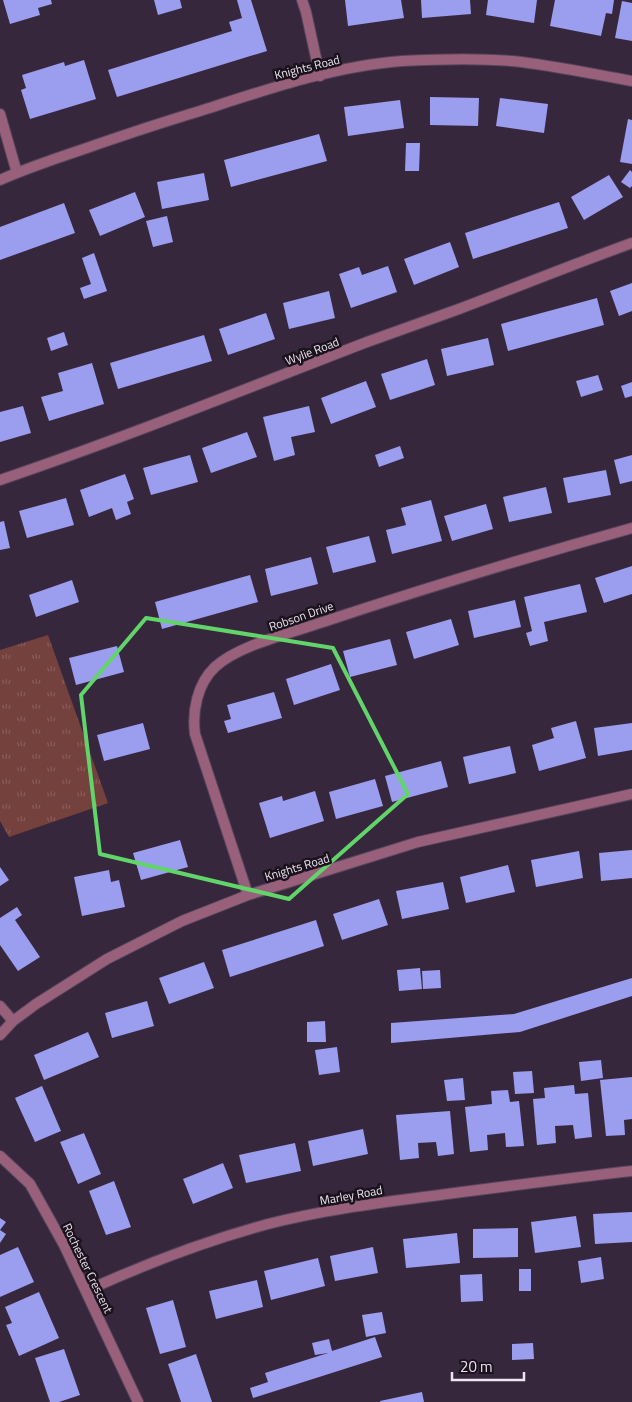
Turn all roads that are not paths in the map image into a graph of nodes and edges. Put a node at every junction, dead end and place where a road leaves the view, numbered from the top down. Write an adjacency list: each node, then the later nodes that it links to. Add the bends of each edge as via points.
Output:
1 (302, 0): 2 (street)
2 (320, 76): 3 (street, Knights Road, via 401,61 480,60 512,61); 5 (street, Knights Road, via 139,130)
3 (632, 81)
4 (0, 114): 5 (street)
5 (17, 173): 6 (street, Knights Road)
6 (0, 180)
7 (632, 243): 8 (street, Wylie Road)
8 (0, 480)
9 (632, 528): 11 (street, Robson Drive, via 417,591 311,626 238,652 214,668 199,693 195,734)
10 (632, 794): 11 (street, Knights Road, via 418,842)
11 (248, 896): 13 (street, Knights Road, via 182,921 107,959)
12 (0, 1006): 13 (street)
13 (13, 1021): 14 (street, Knights Road)
14 (0, 1035)
15 (0, 1156): 17 (street, Rochester Crescent, via 30,1184)
16 (632, 1171): 17 (street, Marley Road, via 388,1202 268,1224 188,1249)
17 (86, 1291): 18 (street, Rochester Crescent)
18 (138, 1402)

